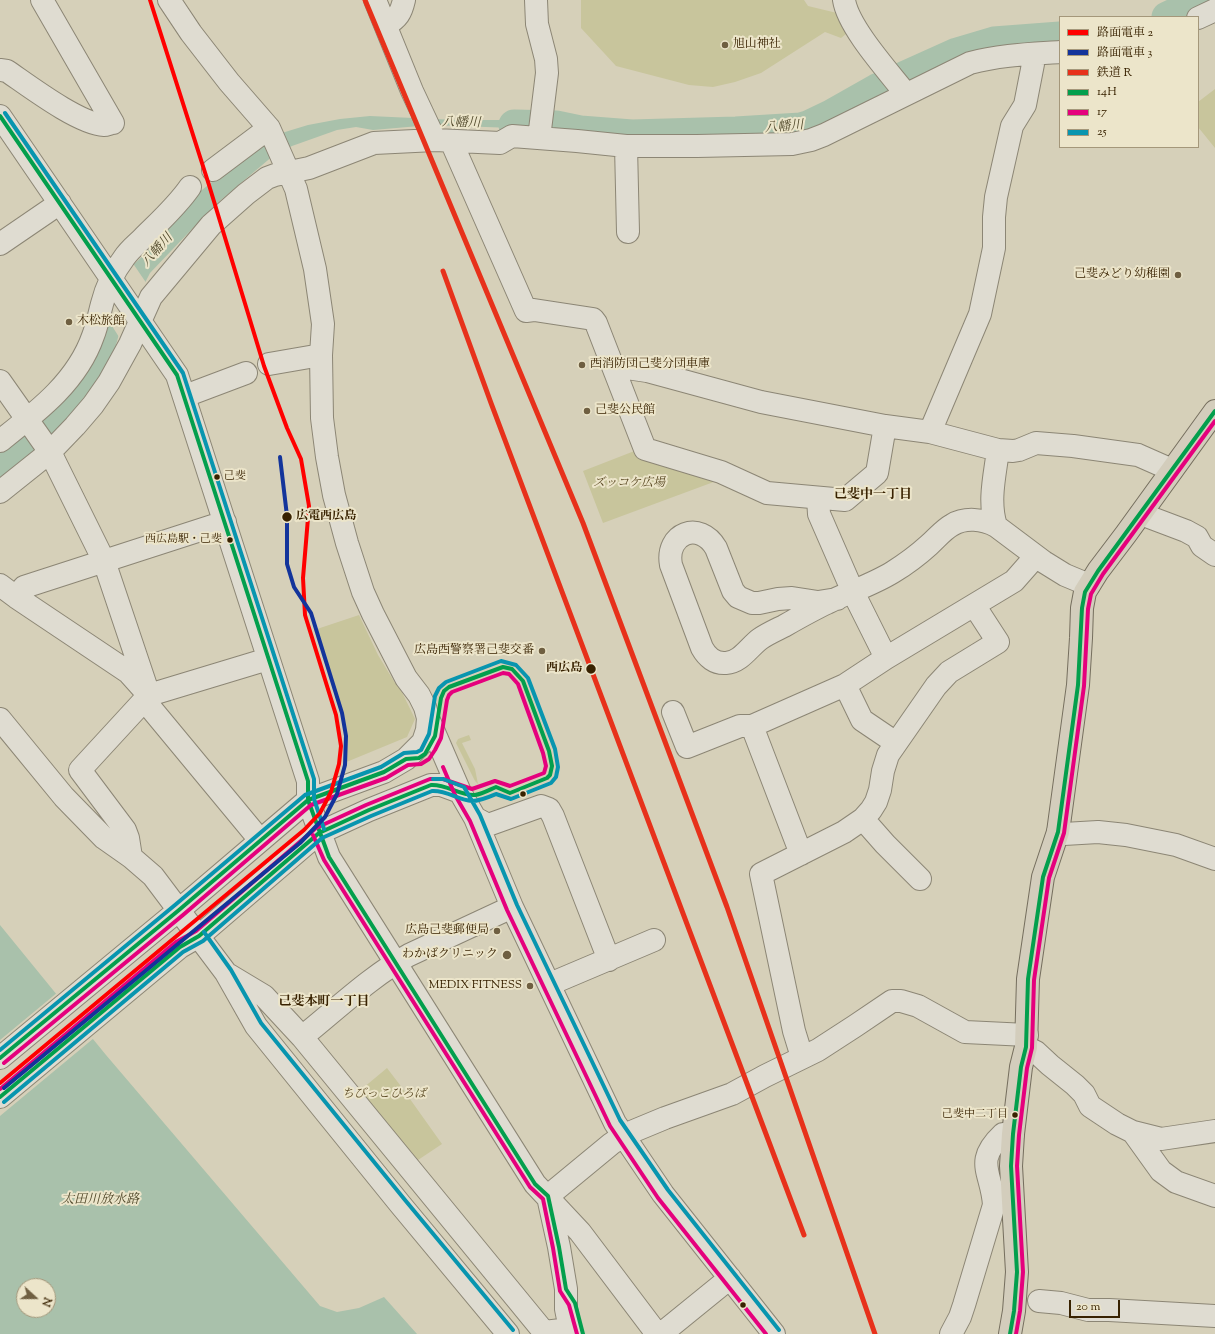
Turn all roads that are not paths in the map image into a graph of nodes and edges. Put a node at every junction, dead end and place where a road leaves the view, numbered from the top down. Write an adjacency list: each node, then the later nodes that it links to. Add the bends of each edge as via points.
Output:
1 (42, 0): 12 (street, via 113,122 105,125 90,122 7,71)
2 (169, 0): 16 (street, via 191,33)
3 (375, 0): 9 (street)
4 (404, 0): 9 (street, via 396,19)
5 (536, 0): 15 (street, via 537,24 547,73)
6 (844, 0): 13 (street, via 852,22)
7 (1215, 10): 8 (street)
8 (1199, 18)
9 (386, 25): 17 (street, via 412,92)
10 (1059, 52): 11 (street)
11 (1032, 54): 13 (street, via 986,59); 36 (street, via 1033,64 1025,105 1012,126 996,197 994,248 980,314)
12 (0, 70)
13 (899, 84): 18 (street, via 811,140 792,144)
14 (0, 116): 22 (street)
15 (541, 128): 17 (street, via 512,136 500,143); 18 (street)
16 (270, 131): 19 (street); 20 (street)
17 (435, 131): 19 (street, via 374,143 309,168); 29 (street, via 526,311 593,319)
18 (626, 146): 23 (street)
19 (285, 163): 26 (street, via 275,175 267,178 211,225); 27 (street, via 296,189 315,269 323,324)
20 (213, 170)
21 (190, 187): 25 (street, via 182,199 124,257)
22 (60, 203): 24 (street); 25 (street)
23 (628, 232)
24 (0, 244)
25 (115, 283): 26 (street); 34 (street, via 102,303 93,337 73,374)
26 (136, 316): 32 (street, via 163,352 177,375); 38 (street, via 130,344 109,382 80,421)
27 (321, 356): 28 (street); 58 (street, via 322,418 327,456 347,543 373,614 406,678 419,695)
28 (269, 364)
29 (615, 372): 35 (street, via 627,368 647,371 750,400); 42 (street, via 645,449 721,472 767,493)
30 (246, 373): 32 (street)
31 (0, 381): 34 (street)
32 (185, 396): 44 (street)
33 (1215, 411): 40 (main road)
34 (30, 422): 37 (street); 38 (street)
35 (884, 426): 36 (street); 42 (street, via 877,473 844,500)
36 (930, 432): 39 (street)
37 (0, 441)
38 (48, 449): 41 (street); 48 (street)
39 (998, 450): 40 (street, via 1019,450 1036,443 1073,446 1138,455); 45 (street, via 992,496)
40 (1172, 470): 43 (main road)
41 (0, 492)
42 (818, 498): 51 (street, via 819,514)
43 (1141, 514): 46 (street, via 1197,537 1202,546); 49 (main road)
44 (226, 522): 48 (street); 54 (street)
45 (996, 526): 47 (street); 51 (street, via 976,520 952,524 914,558 892,573)
46 (1215, 555)
47 (1036, 556): 49 (street, via 1065,575); 52 (street, via 1014,581)
48 (104, 561): 50 (street); 56 (street)
49 (1089, 585): 66 (main road, via 1082,608 1078,685)
50 (8, 591): 56 (street, via 128,672)
51 (845, 596): 51 (street, via 760,639 733,662 718,662 711,659 702,648 671,565 671,550 674,543 685,534 700,533 707,536 716,548 733,591 738,597 752,603 792,598 818,602); 53 (street)
52 (974, 605): 53 (street); 61 (street, via 998,642 949,672 936,686)
53 (886, 658): 55 (street)
54 (268, 659): 56 (street); 63 (street, via 308,781)
55 (845, 685): 60 (street); 61 (street, via 862,720)
56 (149, 695): 68 (street, via 149,706); 70 (street, via 80,770 125,830)
57 (673, 712): 60 (street, via 687,746 740,726)
58 (428, 718): 62 (street); 63 (street, via 428,730 423,742 406,759 384,772)
59 (0, 719): 70 (street, via 64,797 104,838)
60 (752, 726): 69 (street)
61 (896, 743): 65 (street, via 888,756 876,802)
62 (460, 792): 64 (street); 67 (street, via 441,785 432,785)
63 (308, 800): 67 (street); 68 (street)
64 (475, 818): 73 (street); 77 (street, via 488,825 544,806 550,809)
65 (863, 819): 69 (street); 72 (street)
66 (1058, 832): 71 (street, via 1126,835 1176,845); 82 (main road, via 1042,885 1026,994)
67 (319, 833): 75 (street); 78 (street, via 328,857)
68 (260, 840): 74 (street)
69 (801, 854): 84 (street, via 761,874)
70 (131, 857): 74 (street, via 153,876)
71 (1215, 859)
72 (920, 879)
73 (512, 907): 78 (street); 80 (street)
74 (179, 910): 75 (street); 83 (street)
75 (199, 936): 79 (street); 85 (street, via 180,947)
76 (654, 940): 77 (street)
77 (609, 960): 80 (street)
78 (395, 963): 81 (street); 90 (street, via 536,1184)
79 (226, 973): 81 (street, via 264,996); 97 (street, via 256,1026)
80 (550, 984): 89 (street, via 615,1123)
81 (302, 1037): 95 (street, via 544,1332)
82 (1026, 1041): 84 (street, via 965,1032 918,1006 892,1001); 87 (street, via 1084,1094 1090,1106); 88 (main road)
83 (0, 1058)
84 (802, 1058): 89 (street, via 732,1094)
85 (0, 1097)
86 (1215, 1131): 87 (street, via 1161,1139)
87 (1133, 1132): 91 (street, via 1162,1171 1176,1182)
88 (1013, 1134): 96 (main road, via 1011,1166 1017,1272); 101 (street, via 1003,1134 989,1150 986,1158 985,1166 994,1205 964,1305)
89 (624, 1135): 90 (street); 92 (street, via 663,1194)
90 (548, 1196): 95 (street, via 566,1289 566,1309); 98 (street, via 580,1232)
91 (1215, 1196)
92 (730, 1278): 99 (street); 100 (street)
93 (1039, 1301): 94 (street, via 1061,1303 1088,1310)
94 (1215, 1316)
95 (574, 1332)
96 (1012, 1332)
97 (508, 1334)
98 (657, 1334)
99 (661, 1334)
100 (774, 1334)
101 (951, 1334)

